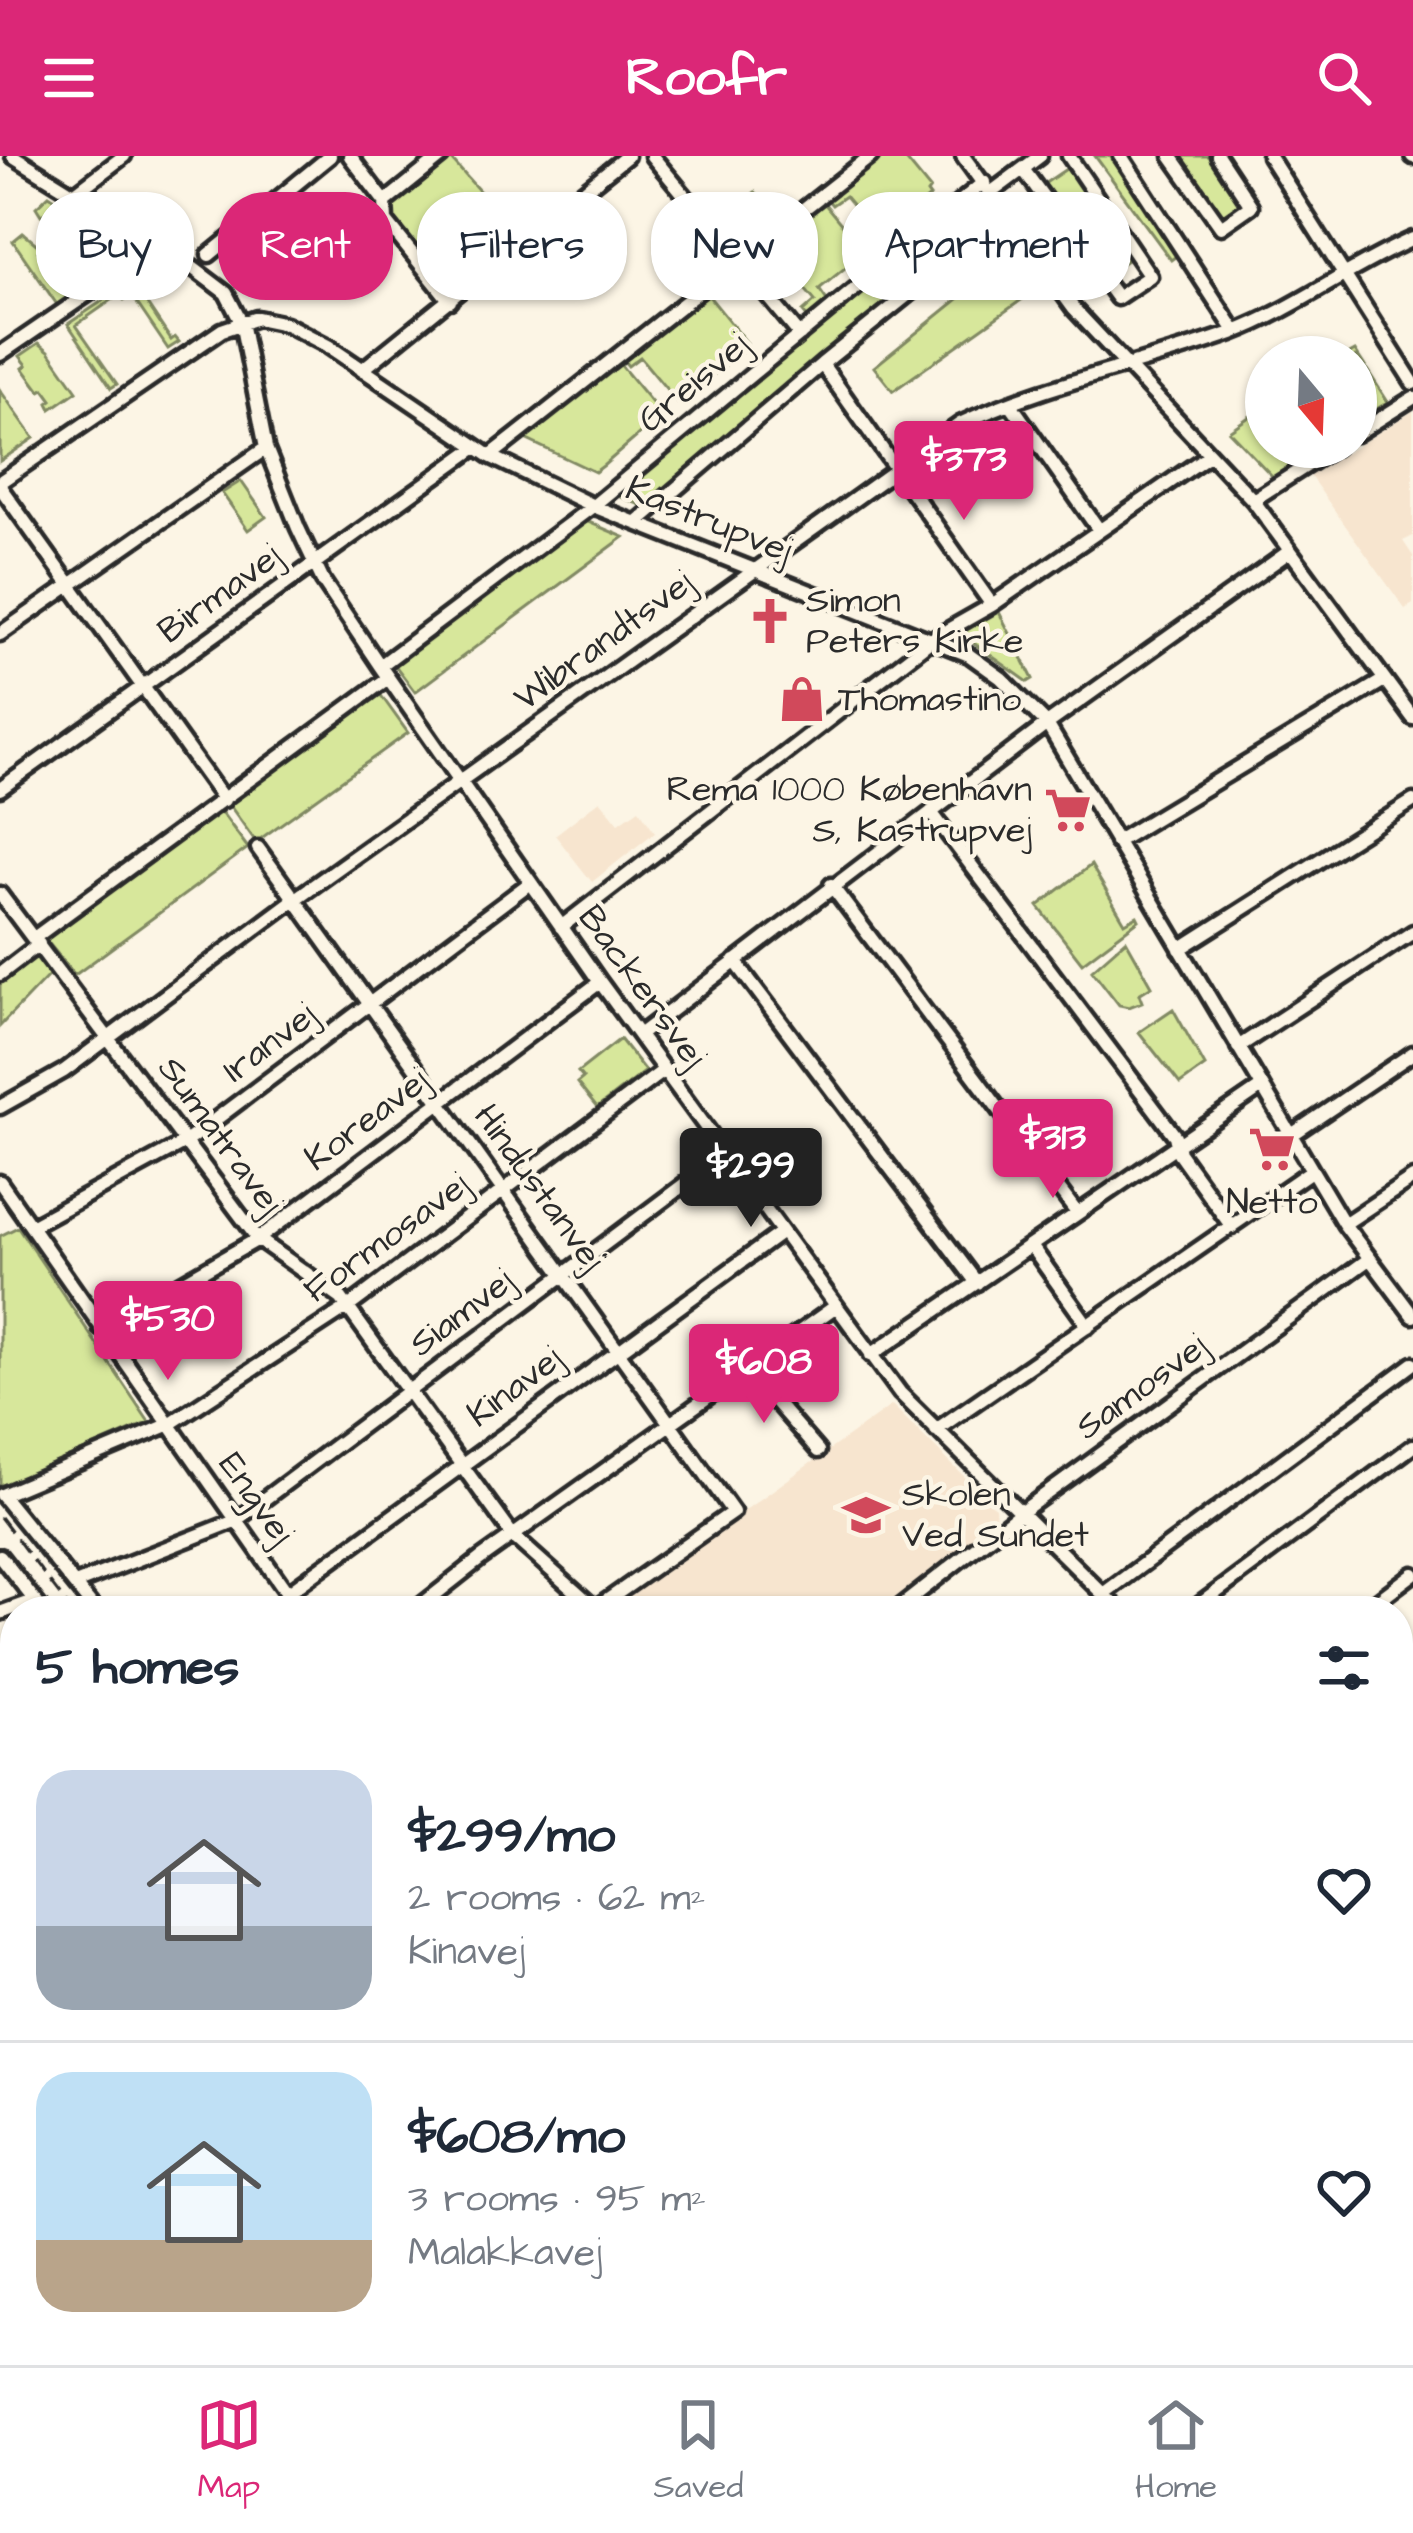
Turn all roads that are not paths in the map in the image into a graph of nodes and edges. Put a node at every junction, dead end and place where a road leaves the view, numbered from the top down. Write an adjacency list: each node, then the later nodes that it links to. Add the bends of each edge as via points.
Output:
1 (13, 156): 18 (street)
2 (124, 156): 19 (street)
3 (330, 156): 27 (street)
4 (350, 156): 20 (street)
5 (442, 156): 23 (street)
6 (627, 156): 35 (street)
7 (652, 156): 21 (street)
8 (871, 156): 24 (street)
9 (963, 156): 17 (street)
10 (1040, 156): 16 (street, Greisvej)
11 (1069, 156): 16 (street, via 1150,276 1117,298)
12 (1121, 156): 37 (street)
13 (1172, 156): 14 (street, via 1221,227 1251,206)
14 (1218, 156)
15 (1269, 156): 29 (street)
16 (1023, 169): 17 (street, Greisvej)
17 (988, 187): 22 (street); 38 (street, Greisvej)
18 (71, 192)
19 (77, 192)
20 (377, 192)
21 (682, 192)
22 (992, 192)
23 (393, 196)
24 (818, 197)
25 (393, 230): 35 (street)
26 (1413, 239): 29 (street, Wibrandtsvej)
27 (209, 255)
28 (194, 269): 36 (street, via 218,285)
29 (1345, 275): 37 (street, Wibrandtsvej); 43 (street)
30 (79, 300): 39 (street)
31 (686, 300): 50 (street)
32 (771, 300): 38 (street)
33 (901, 300): 40 (street, Greisvej)
34 (1068, 300): 41 (street)
35 (450, 301): 42 (street)
36 (241, 322): 42 (street, Kastrupvej, via 265,317 286,324); 47 (street, Backersvej); 53 (street)
37 (1235, 332): 41 (street, Wibrandtsvej)
38 (800, 335): 55 (street, Greisvej)
39 (0, 354)
40 (822, 364): 52 (street); 56 (street, Greisvej)
41 (1126, 368): 45 (street, Wibrandtsvej); 49 (street)
42 (362, 370): 48 (street, Kastrupvej)
43 (1413, 383)
44 (1413, 398): 46 (street)
45 (1010, 403): 52 (street, Wibrandtsvej, via 960,424); 57 (street)
46 (1377, 421)
47 (266, 448): 59 (street, Backersvej); 61 (street)
48 (476, 448): 50 (street, Kastrupvej); 59 (street, Birmavej)
49 (1209, 455): 54 (street); 57 (street)
50 (490, 456): 55 (street, Kastrupvej)
51 (1303, 468): 54 (street)
52 (897, 470): 60 (street, Wibrandtsvej); 62 (street)
53 (0, 484): 61 (street)
54 (1253, 500): 58 (street)
55 (593, 506): 56 (street, Kastrupvej); 65 (street, Greisvej)
56 (635, 523): 60 (street, Kastrupvej)
57 (1099, 530): 62 (street)
58 (1290, 551): 66 (street); 69 (street)
59 (314, 564): 65 (street, Backersvej); 67 (street, Birmavej)
60 (754, 570): 64 (street, Kastrupvej); 70 (street, Wibrandtsvej)
61 (71, 585): 63 (street); 67 (street)
62 (992, 604): 64 (street)
63 (0, 634)
64 (934, 638): 69 (street, Kastrupvej, via 1001,678); 81 (street)
65 (384, 672): 70 (street, Backersvej); 72 (street, Greisvej)
66 (1384, 680): 68 (street); 75 (street)
67 (144, 686): 71 (street, Birmavej); 72 (street)
68 (1413, 718)
69 (1047, 724): 74 (street); 75 (street, Kastrupvej)
70 (460, 782): 77 (street, Backersvej); 80 (street, Wibrandtsvej)
71 (0, 789)
72 (224, 800): 83 (street, Greisvej)
73 (1413, 801): 84 (street)
74 (931, 812): 78 (street); 99 (street)
75 (1116, 842): 84 (street, Kastrupvej)
76 (258, 848): 80 (street, Hindustanvej)
77 (530, 884): 81 (street, Backersvej); 88 (street, Iranvej)
78 (831, 885): 85 (street); 105 (street)
79 (0, 894): 83 (street, Sumatravej)
80 (295, 899): 88 (street, Hindustanvej); 90 (street, Wibrandtsvej)
81 (561, 927): 87 (street, Backersvej)
82 (1413, 932): 91 (street)
83 (36, 941): 86 (street, Greisvej); 90 (street, Sumatravej)
84 (1180, 949): 91 (street, Kastrupvej)
85 (735, 961): 89 (street); 114 (street)
86 (0, 974)
87 (599, 982): 89 (street, Backersvej); 95 (street, Koreavej)
88 (371, 1005): 95 (street, Hindustanvej); 98 (street, Iranvej)
89 (639, 1035): 93 (street, Backersvej)
90 (110, 1036): 96 (street, Wibrandtsvej); 98 (street, Sumatravej)
91 (1238, 1047): 94 (street, Kastrupvej)
92 (1413, 1053): 97 (street)
93 (664, 1070): 100 (street, Backersvej); 104 (street, Formosavej)
94 (1262, 1087): 97 (street, Kastrupvej); 99 (street)
95 (441, 1102): 104 (street, Hindustanvej); 110 (street, Koreavej)
96 (0, 1107)
97 (1290, 1136): 101 (street, Kastrupvej)
98 (187, 1142): 107 (street, Iranvej); 110 (street, Sumatravej)
99 (1177, 1144): 105 (street); 108 (street)
100 (726, 1154): 109 (street, Backersvej); 113 (street, Siamvej)
101 (1312, 1171): 106 (street, Kastrupvej); 108 (street)
102 (1413, 1178): 106 (street)
103 (0, 1182): 107 (street, Engvej)
104 (503, 1191): 113 (street, Hindustanvej); 115 (street, Formosavej)
105 (1077, 1213): 111 (street)
106 (1344, 1224): 112 (street, Kastrupvej)
107 (31, 1226): 119 (street, Engvej)
108 (1232, 1227): 118 (street)
109 (782, 1232): 116 (street, Backersvej); 120 (street, Kinavej)
110 (258, 1239): 115 (street, Sumatravej); 119 (street, Koreavej)
111 (1030, 1246): 114 (street); 118 (street)
112 (1370, 1259): 117 (street, Kastrupvej); 132 (street, Samosvej)
113 (564, 1274): 120 (street, Hindustanvej); 124 (street, Siamvej)
114 (976, 1283): 121 (street)
115 (349, 1306): 124 (street, Sumatravej); 126 (street, Formosavej)
116 (836, 1306): 121 (street, Backersvej); 123 (street)
117 (1413, 1316)
118 (1088, 1326): 127 (street)
119 (101, 1329): 126 (street, Engvej)
120 (617, 1348): 125 (street, Hindustanvej); 130 (street, Kinavej)
121 (871, 1355): 127 (street, Backersvej)
122 (1413, 1364): 139 (street)
123 (748, 1370): 125 (street); 129 (street)
124 (408, 1391): 130 (street, Sumatravej); 133 (street, Siamvej)
125 (671, 1424): 134 (street); 144 (street, Hindustanvej, via 734,1512)
126 (168, 1425): 131 (street, Formosavej); 133 (street, Engvej)
127 (937, 1430): 132 (street, Backersvej)
128 (1413, 1446): 146 (street)
129 (818, 1451)
130 (461, 1465): 134 (street, Sumatravej); 138 (street, Kinavej)
131 (2, 1495): 137 (street)
132 (1020, 1513): 139 (street, Backersvej); 145 (street, Samosvej)
133 (235, 1521): 137 (street, Siamvej); 138 (street, Engvej)
134 (513, 1536): 142 (street); 143 (street, Sumatravej)
135 (0, 1556): 140 (street)
136 (1413, 1574): 147 (street)
137 (75, 1584): 141 (street)
138 (286, 1594)
139 (1103, 1594)
140 (30, 1596)
141 (84, 1596)
142 (434, 1596)
143 (580, 1596)
144 (608, 1596)
145 (914, 1596)
146 (1211, 1596)
147 (1384, 1596)

